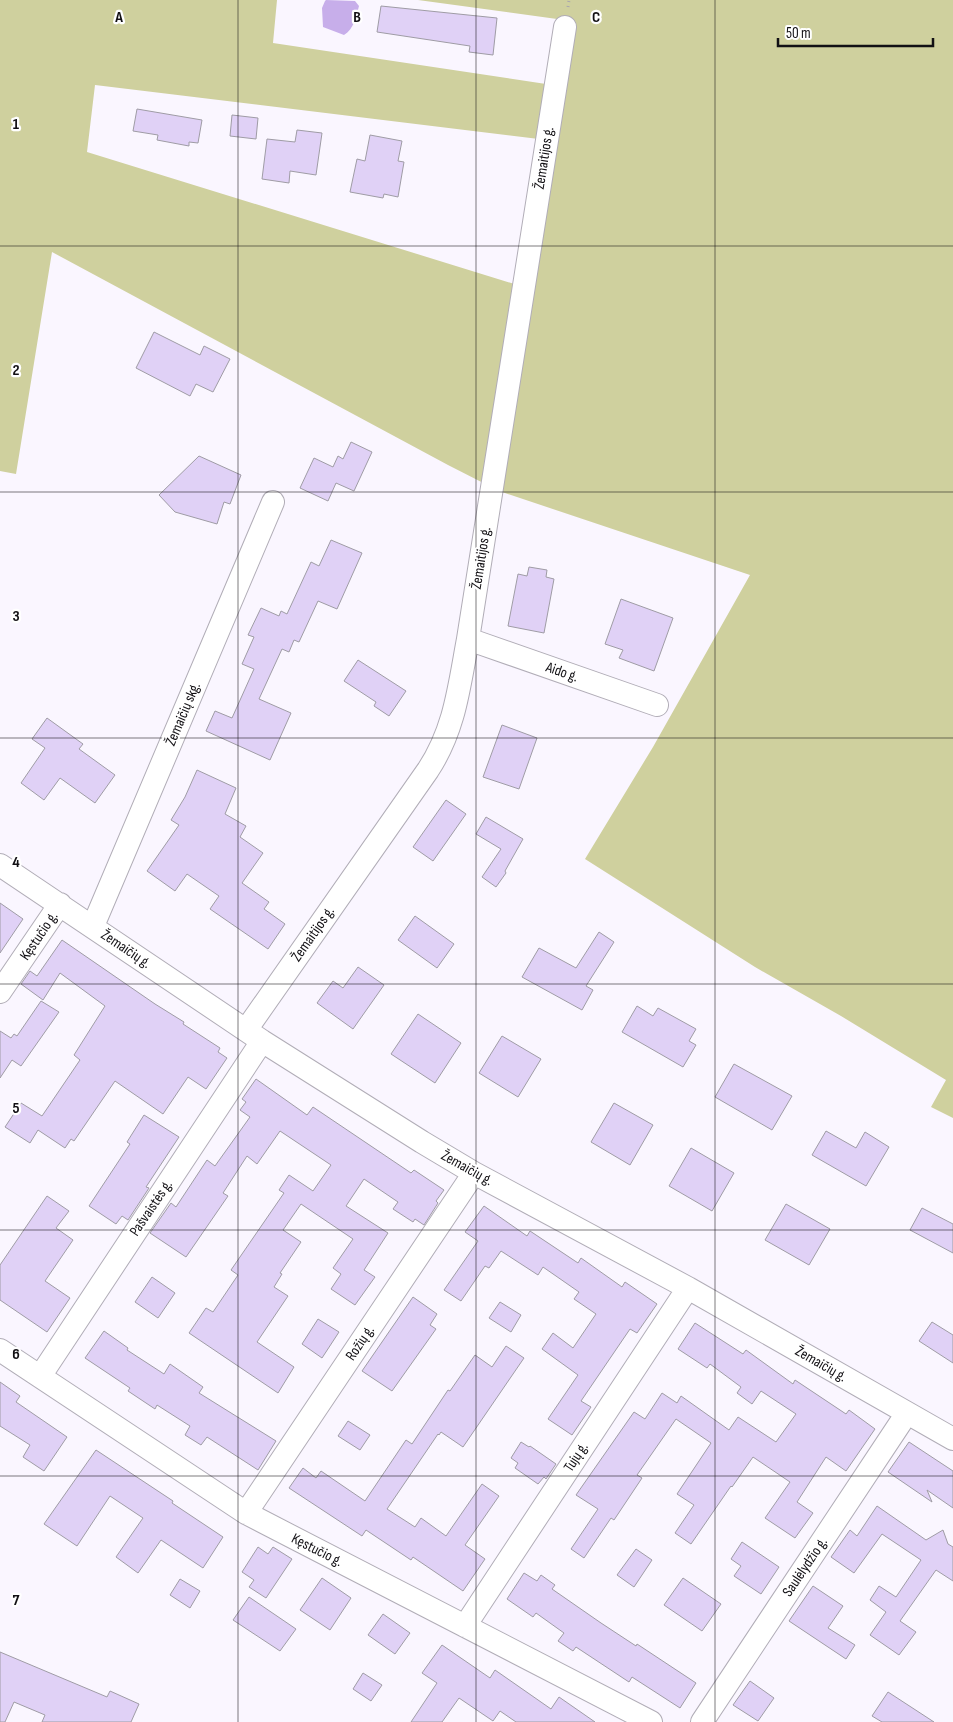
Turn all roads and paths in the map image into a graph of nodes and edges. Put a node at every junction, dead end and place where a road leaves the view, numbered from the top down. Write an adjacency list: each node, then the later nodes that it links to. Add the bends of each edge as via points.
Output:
1 (565, 27): 3 (street, Žemaitijos g.)
2 (273, 502): 7 (street, Žemaičių skg.)
3 (468, 639): 4 (street, Aido g.); 9 (street, Žemaitijos g., via 451,725 440,752)
4 (657, 705)
5 (0, 865): 6 (street, Žemaičių g.)
6 (60, 904): 7 (street, Žemaičių g.); 8 (street, Kęstučio g.)
7 (94, 926): 9 (street, Žemaičių g.)
8 (0, 992)
9 (254, 1036): 10 (street, Žemaičių g.); 13 (street, Pašvaistės g.)
10 (474, 1173): 11 (street, Žemaičių g.); 16 (street, Rožių g.)
11 (688, 1288): 14 (street, Žemaičių g.); 17 (street, Tujų g.)
12 (0, 1350): 13 (street, Kęstučio g.)
13 (40, 1375): 16 (street, Kęstučio g.)
14 (907, 1413): 15 (street, Žemaičių g.); 19 (street, Saulėlydžio g.)
15 (953, 1439)
16 (246, 1514): 17 (street, Kęstučio g.)
17 (465, 1626): 18 (street, Kęstučio g.)
18 (651, 1722)
19 (702, 1722)

